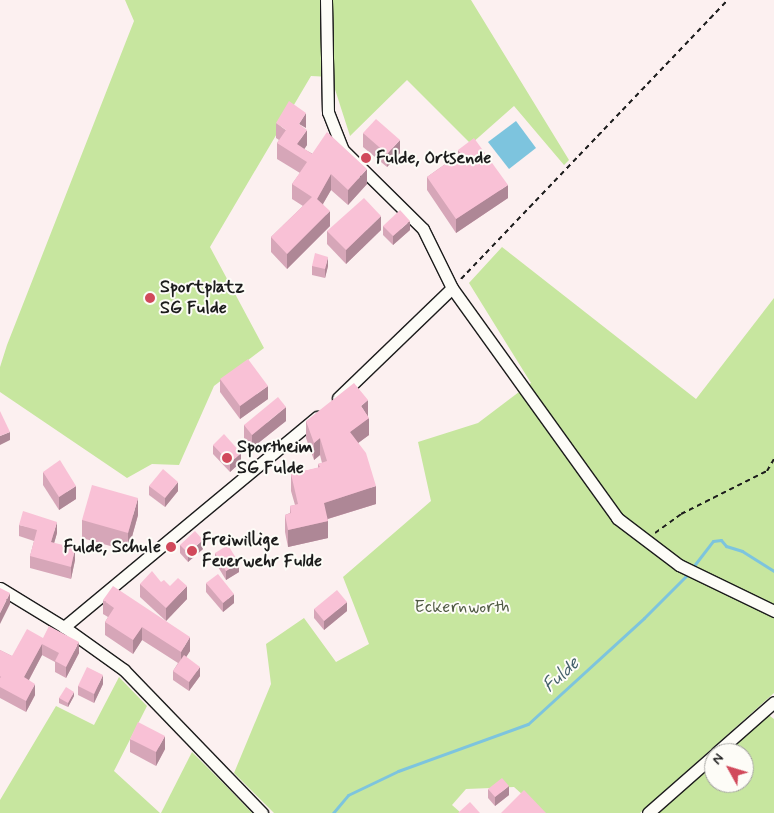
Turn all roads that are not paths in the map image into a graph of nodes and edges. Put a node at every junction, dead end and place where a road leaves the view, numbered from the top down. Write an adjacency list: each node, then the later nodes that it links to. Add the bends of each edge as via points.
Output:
1 (326, 0): 2 (street, via 328,112 343,150 423,229)
2 (452, 288): 4 (street, via 617,518 679,565); 5 (street, via 312,422)
3 (0, 588): 5 (street)
4 (774, 611)
5 (64, 627): 9 (street, via 124,670)
6 (774, 702): 7 (street)
7 (727, 743)
8 (704, 764): 10 (street)
9 (262, 813)
10 (648, 813)

